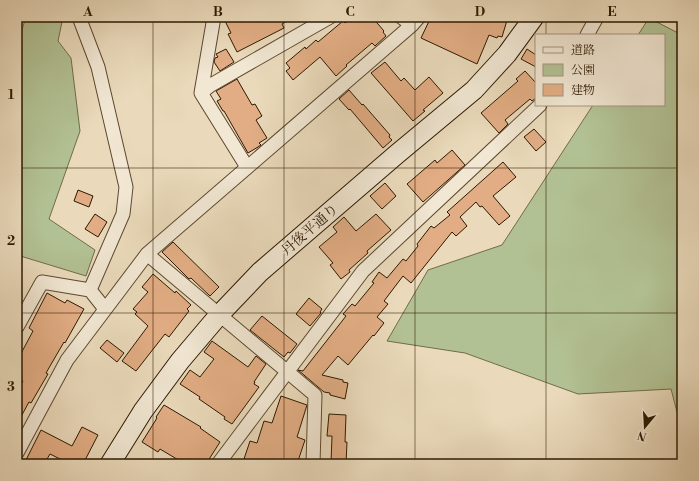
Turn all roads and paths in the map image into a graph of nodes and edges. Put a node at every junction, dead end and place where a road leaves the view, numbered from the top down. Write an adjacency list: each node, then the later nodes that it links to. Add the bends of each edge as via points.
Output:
1 (79, 17): 13 (street, via 98,67 126,187 123,214)
2 (214, 17): 9 (street)
3 (330, 17): 9 (street)
4 (401, 17): 7 (street)
5 (534, 17): 15 (street, 丹後平通り, via 507,54 474,90 260,272)
6 (597, 17): 8 (street)
7 (415, 21): 11 (street)
8 (587, 34)
9 (201, 93): 11 (street)
10 (539, 106): 17 (street, via 363,271)
11 (247, 167): 12 (street)
12 (147, 254): 14 (street); 15 (street)
13 (90, 290): 14 (street); 16 (street, via 42,282)
14 (105, 309): 18 (street, via 67,360)
15 (219, 315): 17 (street); 19 (street, 丹後平通り, via 148,404)
16 (17, 328)
17 (286, 372): 20 (street); 21 (street, via 315,396)
18 (17, 453)
19 (110, 464)
20 (218, 464)
21 (313, 464)

